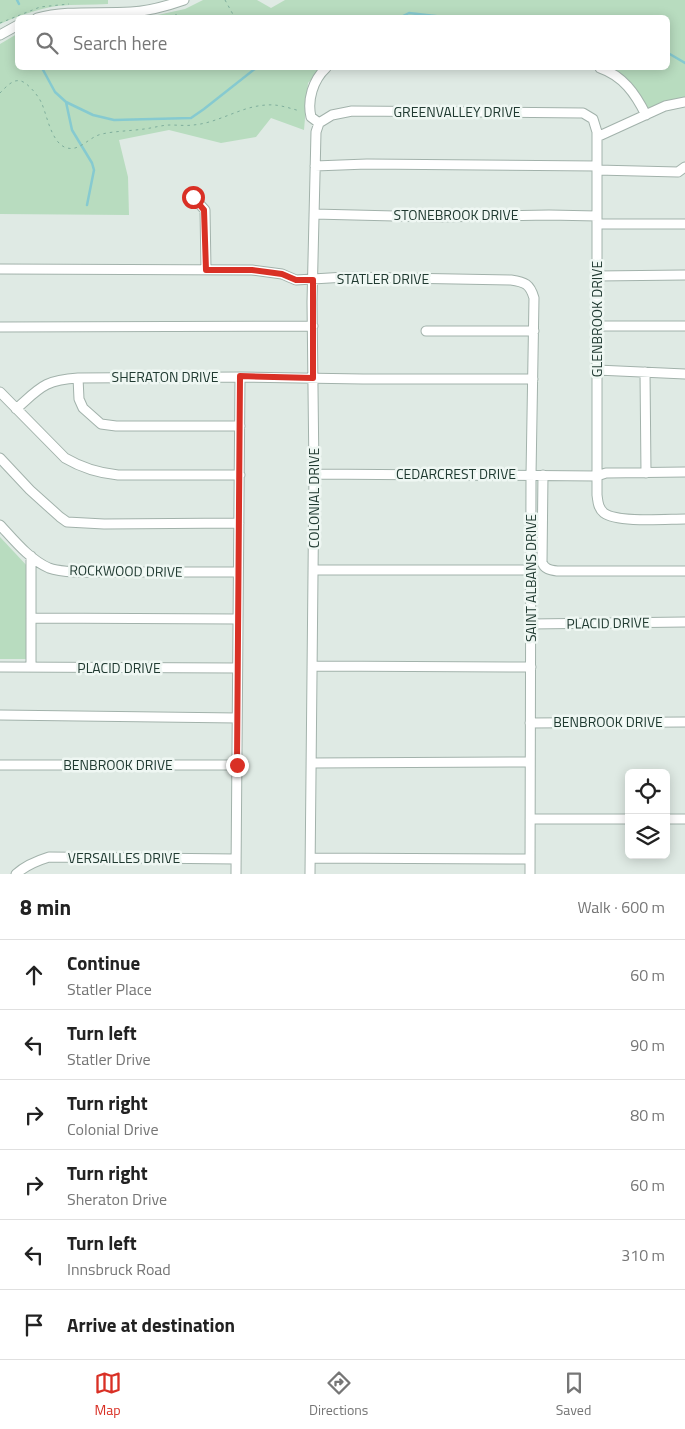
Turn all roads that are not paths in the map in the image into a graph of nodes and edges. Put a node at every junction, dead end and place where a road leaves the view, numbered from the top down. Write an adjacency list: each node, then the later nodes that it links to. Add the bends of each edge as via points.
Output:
1 (145, 0): 3 (street)
2 (184, 0): 3 (street)
3 (148, 10): 4 (street)
4 (53, 15)
5 (15, 27): 6 (street)
6 (0, 35)
7 (324, 70): 12 (street, via 311,92 311,118)
8 (607, 70): 10 (street, via 630,88)
9 (685, 102): 10 (street, via 665,106)
10 (646, 115): 13 (street)
11 (594, 122): 12 (street, GREENVALLEY DRIVE, via 583,112 352,111 332,115); 13 (street, GLENBROOK DRIVE)
12 (319, 123): 14 (street, COLONIAL DRIVE)
13 (597, 137): 16 (street, GLENBROOK DRIVE)
14 (315, 166): 16 (street); 18 (street, COLONIAL DRIVE)
15 (685, 167): 16 (street, via 678,172)
16 (597, 168): 19 (street, GLENBROOK DRIVE)
17 (193, 197): 22 (street, via 204,210)
18 (314, 214): 19 (street, STONEBROOK DRIVE, via 549,215); 25 (street, COLONIAL DRIVE)
19 (597, 220): 20 (street, STONEBROOK DRIVE); 24 (street, GLENBROOK DRIVE)
20 (685, 224)
21 (0, 269): 22 (street, STATLER DRIVE)
22 (206, 270): 25 (street, STATLER DRIVE, via 252,270 282,274 296,280)
23 (685, 275): 24 (street)
24 (597, 276): 28 (street, GLENBROOK DRIVE)
25 (313, 280): 26 (street, STATLER DRIVE, via 346,277 511,280); 27 (street, COLONIAL DRIVE)
26 (526, 284): 32 (street, SAINT ALBANS DRIVE, via 534,298)
27 (313, 326): 30 (street); 38 (street, COLONIAL DRIVE)
28 (597, 326): 29 (street); 33 (street, GLENBROOK DRIVE)
29 (685, 326)
30 (0, 327)
31 (426, 331): 32 (street)
32 (534, 331): 39 (street, SAINT ALBANS DRIVE)
33 (597, 370): 34 (street); 50 (street, GLENBROOK DRIVE)
34 (645, 372): 35 (street); 45 (street)
35 (685, 374)
36 (240, 376): 37 (street, SHERATON DRIVE); 38 (street, SHERATON DRIVE); 42 (street)
37 (78, 378): 41 (street, SHERATON DRIVE, via 42,385); 42 (street, via 80,404 101,424)
38 (313, 378): 39 (street, SHERATON DRIVE); 46 (street, COLONIAL DRIVE)
39 (533, 380): 48 (street, SAINT ALBANS DRIVE)
40 (0, 392): 41 (street)
41 (16, 409): 47 (street, via 65,458 103,474)
42 (240, 426): 47 (street)
43 (0, 458): 52 (street, via 67,522)
44 (685, 472): 45 (street, CEDARCREST DRIVE)
45 (646, 473): 50 (street, CEDARCREST DRIVE)
46 (314, 474): 48 (street, CEDARCREST DRIVE); 55 (street, COLONIAL DRIVE)
47 (240, 475): 52 (street)
48 (531, 475): 49 (street, CEDARCREST DRIVE); 56 (street, SAINT ALBANS DRIVE)
49 (543, 475): 50 (street, CEDARCREST DRIVE); 57 (street, via 543,566 563,571)
50 (597, 476): 51 (street, GLENBROOK DRIVE, via 599,508 604,514 640,520)
51 (685, 519)
52 (239, 523): 58 (street)
53 (0, 525): 54 (street, ROCKWOOD DRIVE)
54 (31, 556): 58 (street, ROCKWOOD DRIVE, via 50,568 60,570); 59 (street)
55 (313, 570): 56 (street); 63 (street, COLONIAL DRIVE)
56 (531, 570): 62 (street, SAINT ALBANS DRIVE)
57 (685, 571)
58 (238, 572): 60 (street)
59 (31, 618): 60 (street); 65 (street)
60 (238, 619): 67 (street)
61 (685, 622): 62 (street, PLACID DRIVE)
62 (531, 624): 66 (street, SAINT ALBANS DRIVE)
63 (312, 666): 66 (street); 73 (street, COLONIAL DRIVE)
64 (0, 667): 65 (street, PLACID DRIVE)
65 (31, 667): 67 (street, PLACID DRIVE)
66 (531, 667): 71 (street, SAINT ALBANS DRIVE)
67 (237, 668): 69 (street)
68 (0, 715): 69 (street)
69 (237, 718): 75 (street)
70 (685, 722): 71 (street, BENBROOK DRIVE)
71 (530, 723): 72 (street, SAINT ALBANS DRIVE)
72 (530, 762): 73 (street); 76 (street, SAINT ALBANS DRIVE)
73 (312, 763): 80 (street, COLONIAL DRIVE)
74 (0, 765): 75 (street, BENBROOK DRIVE)
75 (237, 765): 81 (street)
76 (530, 819): 77 (street); 82 (street, SAINT ALBANS DRIVE)
77 (625, 819)
78 (670, 819): 79 (street)
79 (685, 819)
80 (311, 858): 82 (street); 85 (street, COLONIAL DRIVE)
81 (236, 859): 83 (street, VERSAILLES DRIVE, via 49,857 25,866); 84 (street)
82 (530, 859): 86 (street, SAINT ALBANS DRIVE)
83 (16, 874)
84 (236, 874)
85 (310, 874)
86 (530, 874)

